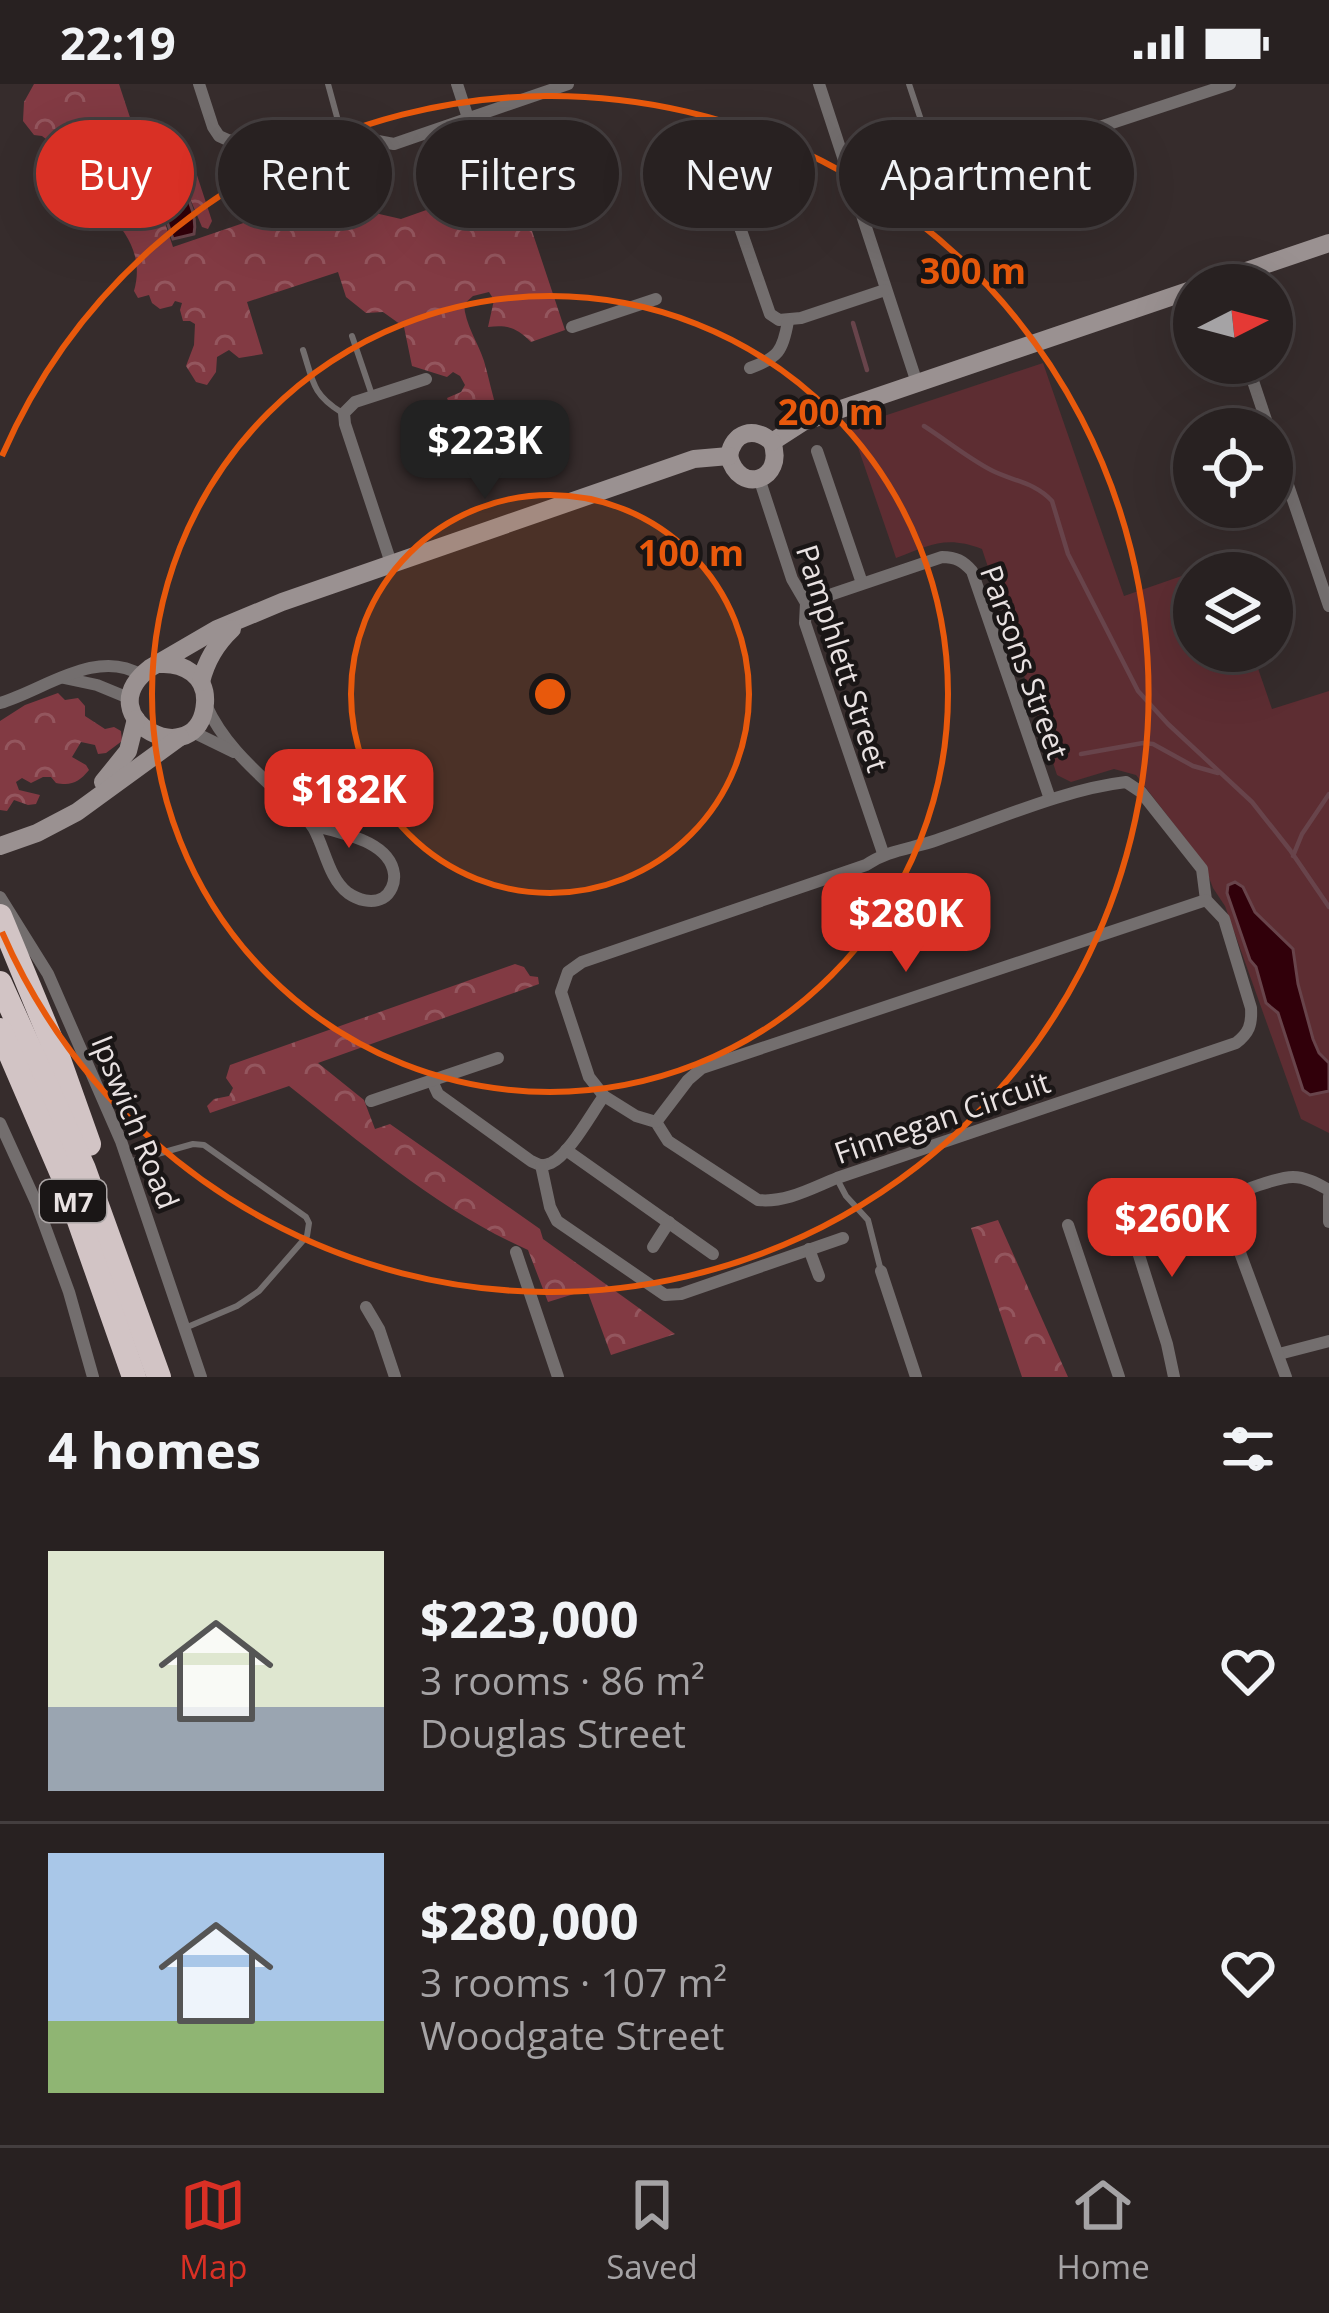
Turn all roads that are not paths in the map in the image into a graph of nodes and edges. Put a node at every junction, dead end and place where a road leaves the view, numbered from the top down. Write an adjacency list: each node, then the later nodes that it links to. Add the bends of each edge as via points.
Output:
1 (199, 84): 12 (street)
2 (328, 84): 9 (lane)
3 (457, 84): 8 (street)
4 (568, 84): 8 (street)
5 (819, 84): 14 (street)
6 (909, 84): 10 (lane)
7 (1230, 84): 11 (street)
8 (468, 118): 13 (street)
9 (337, 120)
10 (921, 120)
11 (1122, 120)
12 (218, 135)
13 (392, 144)
14 (839, 144)
15 (741, 228): 22 (street, via 770,314)
16 (867, 228): 19 (street)
17 (1329, 243): 18 (main road)
18 (1269, 264)
19 (885, 290): 22 (street); 28 (street)
20 (1173, 296): 28 (main road)
21 (656, 299): 23 (street)
22 (788, 321): 26 (street, via 777,355)
23 (572, 327)
24 (352, 336): 29 (lane)
25 (303, 350): 30 (lane, via 317,393)
26 (750, 368)
27 (425, 380): 29 (street)
28 (917, 382): 31 (main road, via 802,422)
29 (372, 396): 30 (street)
30 (344, 413): 36 (street)
31 (772, 442): 33 (main road, via 745,433); 34 (main road, via 775,464)
32 (817, 451): 37 (street)
33 (729, 456): 34 (main road, via 738,474); 36 (main road, via 694,459)
34 (759, 478): 38 (street, Pamphlett Street)
35 (1293, 500): 39 (street)
36 (391, 562): 40 (main road)
37 (862, 584): 38 (street, Parsons Street); 50 (street, Parsons Street, via 942,557 965,563)
38 (806, 603): 54 (street, Pamphlett Street, via 805,623)
39 (1329, 606)
40 (244, 618): 41 (main road); 44 (main road, via 220,641)
41 (161, 664): 42 (main road); 44 (main road, via 184,667)
42 (141, 675): 43 (street, via 108,667); 47 (main road)
43 (62, 677): 45 (street); 47 (street, via 97,685)
44 (201, 682): 46 (main road)
45 (2, 704)
46 (206, 704): 48 (main road); 49 (street)
47 (133, 709): 48 (main road, via 157,736); 52 (main road, via 128,751 100,785 35,825)
48 (188, 733): 49 (street); 53 (main road, via 77,812)
49 (235, 752): 51 (street)
50 (1050, 799): 54 (street, Finnegan Circuit); 56 (street, Finnegan Circuit, via 1126,782 1202,869)
51 (312, 825): 51 (street, via 383,852 394,872 389,892 368,901 346,891)
52 (0, 836)
53 (0, 846)
54 (883, 853): 62 (street, Finnegan Circuit, via 568,971 561,992)
55 (0, 897): 67 (street, Ipswich Road, via 48,974)
56 (1206, 900): 65 (street, via 702,1068); 69 (street, Finnegan Circuit, via 1224,919 1251,1008 1252,1023 1236,1043)
57 (0, 916): 72 (highway, via 93,1157)
58 (0, 983): 72 (highway, M7)
59 (0, 1030): 90 (highway, M7, via 65,1181)
60 (498, 1058): 61 (street)
61 (431, 1081): 63 (street); 68 (street, via 438,1094)
62 (604, 1096): 65 (street, Finnegan Circuit); 66 (street)
63 (371, 1101)
64 (0, 1123): 89 (street, via 69,1292)
65 (656, 1123): 69 (street, Finnegan Circuit, via 668,1141 758,1200)
66 (566, 1150): 68 (street); 75 (street)
67 (129, 1162): 86 (street, Ipswich Road); 86 (lane, via 205,1144 309,1223 307,1236 259,1291)
68 (541, 1165): 80 (street, via 557,1221 665,1295)
69 (837, 1178): 83 (lane, via 868,1220)
70 (1329, 1193): 73 (street, via 1286,1178 1239,1193); 76 (street)
71 (1120, 1195): 97 (street)
72 (96, 1200): 91 (highway, M7)
73 (1228, 1206): 74 (street); 88 (street)
74 (1187, 1212)
75 (669, 1222): 79 (street); 82 (street)
76 (1329, 1222)
77 (1068, 1225): 96 (street)
78 (842, 1238): 80 (street)
79 (652, 1246)
80 (809, 1249): 84 (street)
81 (516, 1252): 94 (street)
82 (713, 1254)
83 (880, 1270): 95 (street)
84 (818, 1276)
85 (366, 1307): 93 (street)
86 (185, 1328): 92 (street, Ipswich Road)
87 (1329, 1341): 88 (street)
88 (1279, 1354): 98 (street)
89 (93, 1377)
90 (134, 1377)
91 (159, 1377)
92 (201, 1377)
93 (394, 1377)
94 (558, 1377)
95 (916, 1377)
96 (1119, 1377)
97 (1174, 1377)
98 (1286, 1377)

